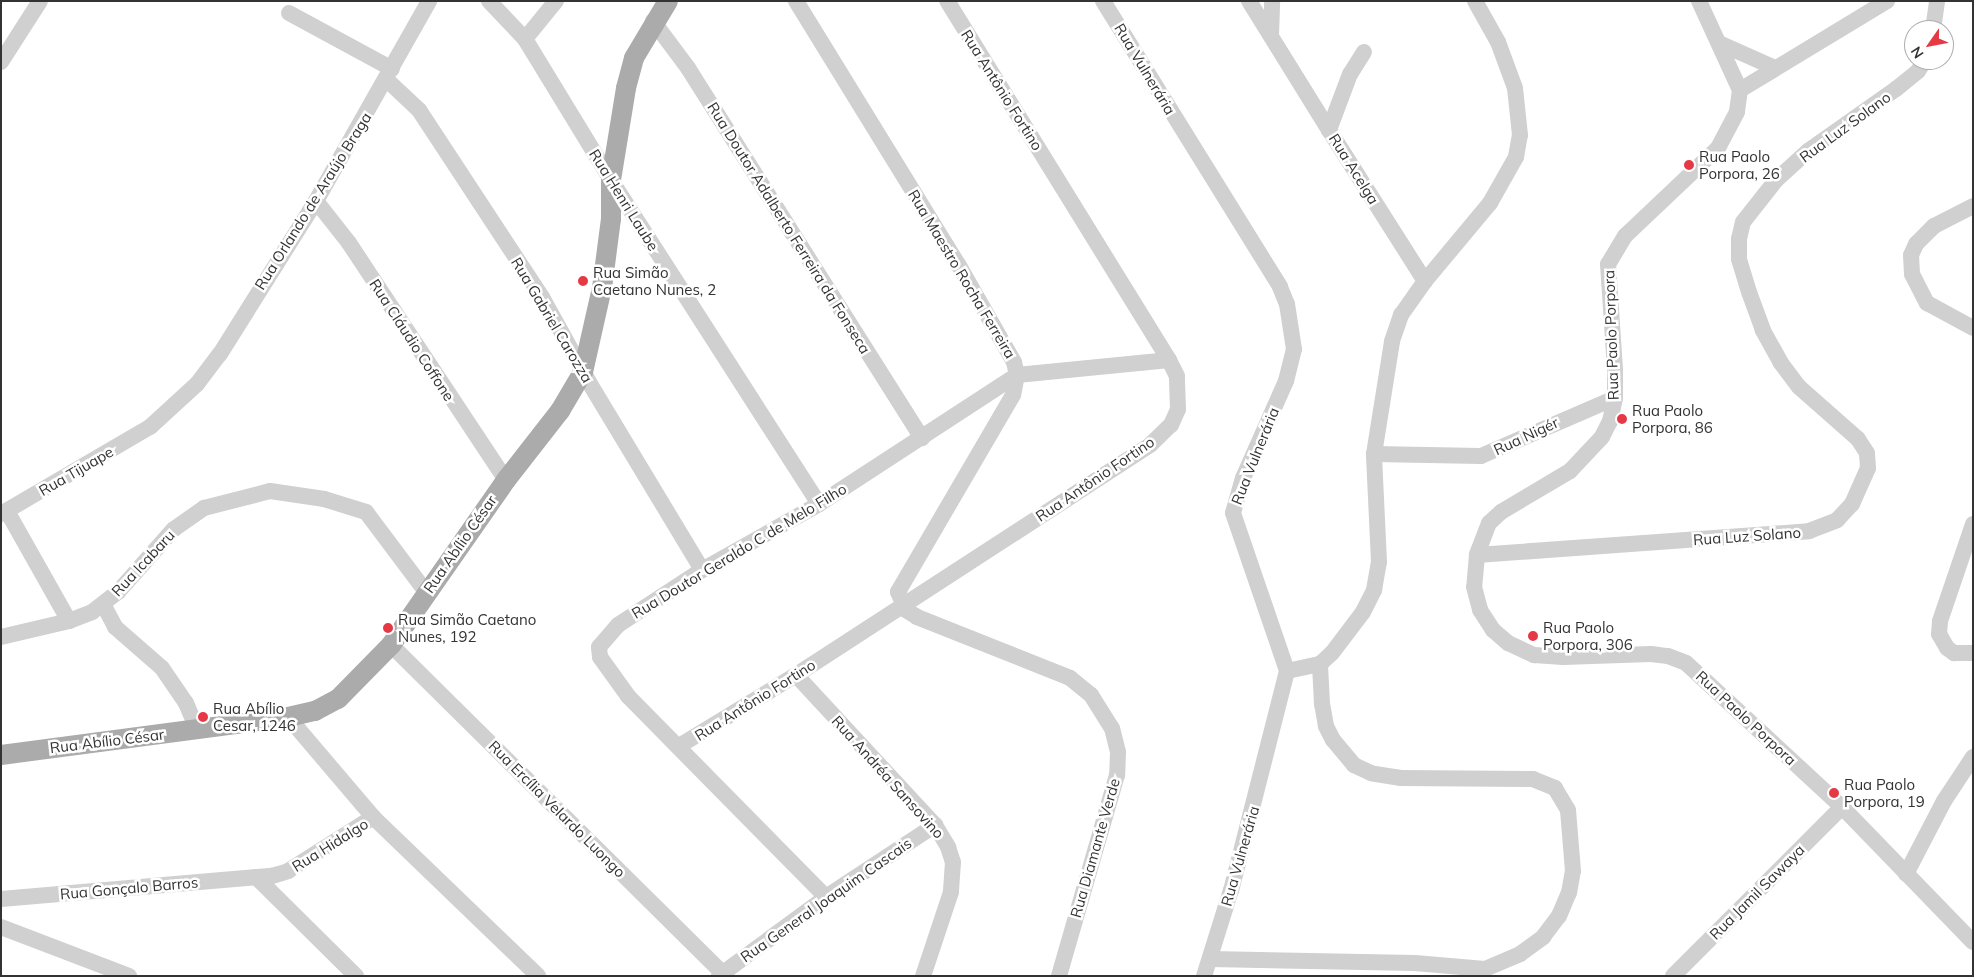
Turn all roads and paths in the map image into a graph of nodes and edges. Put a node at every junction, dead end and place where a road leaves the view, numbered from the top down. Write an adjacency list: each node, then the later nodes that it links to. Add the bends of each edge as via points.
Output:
1 (40, 1): 22 (street)
2 (429, 1): 25 (street, Rua Orlando de Araújo Braga)
3 (489, 1): 19 (street, Rua Henri Laube)
4 (556, 1): 19 (street)
5 (668, 1): 17 (main road, Rua Abílio César)
6 (796, 1): 35 (street, Rua Maestro Rocha Ferreira, via 996,328 1010,352)
7 (947, 1): 33 (street, Rua Antônio Fortino)
8 (1103, 1): 54 (street, Rua Vulnerária, via 1280,287 1287,304 1294,349 1291,364 1235,499 1233,513)
9 (1249, 1): 18 (street)
10 (1272, 1): 18 (street)
11 (1475, 1): 31 (street, via 1498,42 1515,88 1520,134 1516,157 1490,203)
12 (1699, 1): 20 (street)
13 (1886, 1): 23 (street)
14 (1937, 1): 16 (street)
15 (289, 13): 25 (street, Rua Gabriel Carozza)
16 (1934, 20)
17 (653, 21): 28 (main road, Rua Abílio César, via 634,58); 38 (street, Rua Doutor Adalberto Ferreira da Fonseca, via 688,68)
18 (1270, 35): 27 (street)
19 (526, 39): 28 (street, Rua Henri Laube)
20 (1718, 43): 23 (street); 26 (street)
21 (1364, 52): 27 (street, Rua Acelga, via 1350,74)
22 (1, 62)
23 (1773, 67): 26 (street)
24 (1919, 70): 44 (street, Rua Luz Solano, via 1808,151 1776,180 1743,222 1739,238 1739,259 1749,292 1763,330 1781,363 1799,387 1858,439 1867,453 1868,468 1852,504 1837,520 1809,531)
25 (390, 75): 29 (street, Rua Orlando de Araújo Braga); 34 (street, Rua Gabriel Carozza, via 456,165 542,297)
26 (1740, 90): 36 (street, Rua Paolo Porpora, via 1737,112 1718,148 1625,236 1608,264)
27 (1329, 130): 31 (street, Rua Acelga)
28 (611, 180): 34 (main road, Rua Abílio César, via 611,219 602,288); 41 (street, Rua Henri Laube)
29 (316, 201): 37 (street, Rua Orlando de Araújo Braga, via 220,354 188,395); 40 (street, Rua Cláudio Coffone, via 353,250)
30 (1973, 206): 32 (street, via 1934,226 1916,244 1911,255 1912,274 1927,303)
31 (1424, 281): 39 (street, via 1400,315 1392,342)
32 (1973, 328)
33 (1169, 360): 35 (street, Rua Doutor Geraldo C de Melo Filho); 48 (street, Rua Antônio Fortino, via 1177,376 1178,409 1170,425 1150,445)
34 (583, 372): 40 (main road, Rua Abílio César, via 560,410); 45 (street, Rua Gabriel Carozza)
35 (1016, 375): 38 (street, Rua Doutor Geraldo C de Melo Filho); 48 (street, Rua Maestro Rocha Ferreira, via 1013,395 991,437 905,577 898,592)
36 (1615, 398): 39 (street, Rua Nigér, via 1481,456); 44 (street, Rua Paolo Porpora, via 1610,421 1591,450 1570,471 1495,517)
37 (150, 426): 42 (street, Rua Tijuape)
38 (922, 438): 41 (street, Rua Doutor Geraldo C de Melo Filho)
39 (1374, 454): 53 (street, via 1379,562 1374,590 1348,634)
40 (506, 480): 46 (main road, Rua Abílio César)
41 (819, 504): 45 (street, Rua Doutor Geraldo C de Melo Filho)
42 (4, 512): 49 (street)
43 (1973, 524): 52 (street, via 1940,621 1939,634 1954,653)
44 (1477, 555): 61 (street, Rua Paolo Porpora, via 1474,587 1480,610 1493,630 1508,643 1534,654 1563,657 1651,654 1686,663)
45 (702, 570): 58 (street, Rua Doutor Geraldo C de Melo Filho, via 618,625 599,647 600,657 628,696)
46 (426, 592): 47 (street, Rua Icabaru, via 366,512 351,505 262,491 204,508 174,530); 51 (main road, Rua Abílio César)
47 (104, 604): 49 (street, Rua Icabaru); 57 (street, via 115,627 162,668 186,703)
48 (903, 606): 55 (street, Rua Antônio Fortino); 78 (street, Rua Diamante Verde, via 917,617 1070,678 1090,695 1112,728 1118,752 1117,775)
49 (69, 621): 50 (street, Rua Icabaru)
50 (1, 637)
51 (391, 646): 56 (main road, Rua Abílio César, via 329,706); 73 (street, Rua Ercília Velardo Luongo)
52 (1973, 653)
53 (1320, 664): 54 (street); 72 (street, via 1326,726 1333,740 1354,764 1372,773 1401,778 1533,779 1555,788 1562,796 1568,810 1573,871 1559,916 1535,944)
54 (1287, 671): 70 (street, Rua Vulnerária, via 1232,890)
55 (796, 675): 58 (street, Rua Antônio Fortino); 63 (street, Rua Andréa Sansovino)
56 (288, 717): 57 (main road, Rua Abílio César); 62 (street)
57 (197, 729): 59 (main road, Rua Abílio César)
58 (679, 746): 66 (street, Rua Doutor Geraldo C de Melo Filho)
59 (1, 755)
60 (1973, 757): 64 (street, via 1944,801)
61 (1842, 807): 64 (street, Rua Paolo Porpora); 80 (street, Rua Jamil Sawaya)
62 (373, 817): 65 (street, Rua Hidalgo, via 288,871); 76 (street)
63 (935, 826): 66 (street, Rua General Joaquim Cascais); 77 (street, Rua Andréa Sansovino, via 948,846 953,876)
64 (1906, 874): 69 (street, Rua Paolo Porpora)
65 (256, 877): 67 (street, Rua Gonçalo Barros); 75 (street)
66 (826, 897): 73 (street, Rua General Joaquim Cascais)
67 (1, 899)
68 (1, 928): 74 (street)
69 (1973, 942)
70 (1210, 959): 71 (street); 79 (street, Rua Vulnerária)
71 (1417, 969): 72 (street)
72 (1480, 972)
73 (721, 974)
74 (129, 976)
75 (356, 976)
76 (538, 976)
77 (923, 976)
78 (1059, 976)
79 (1204, 976)
80 (1673, 976)

